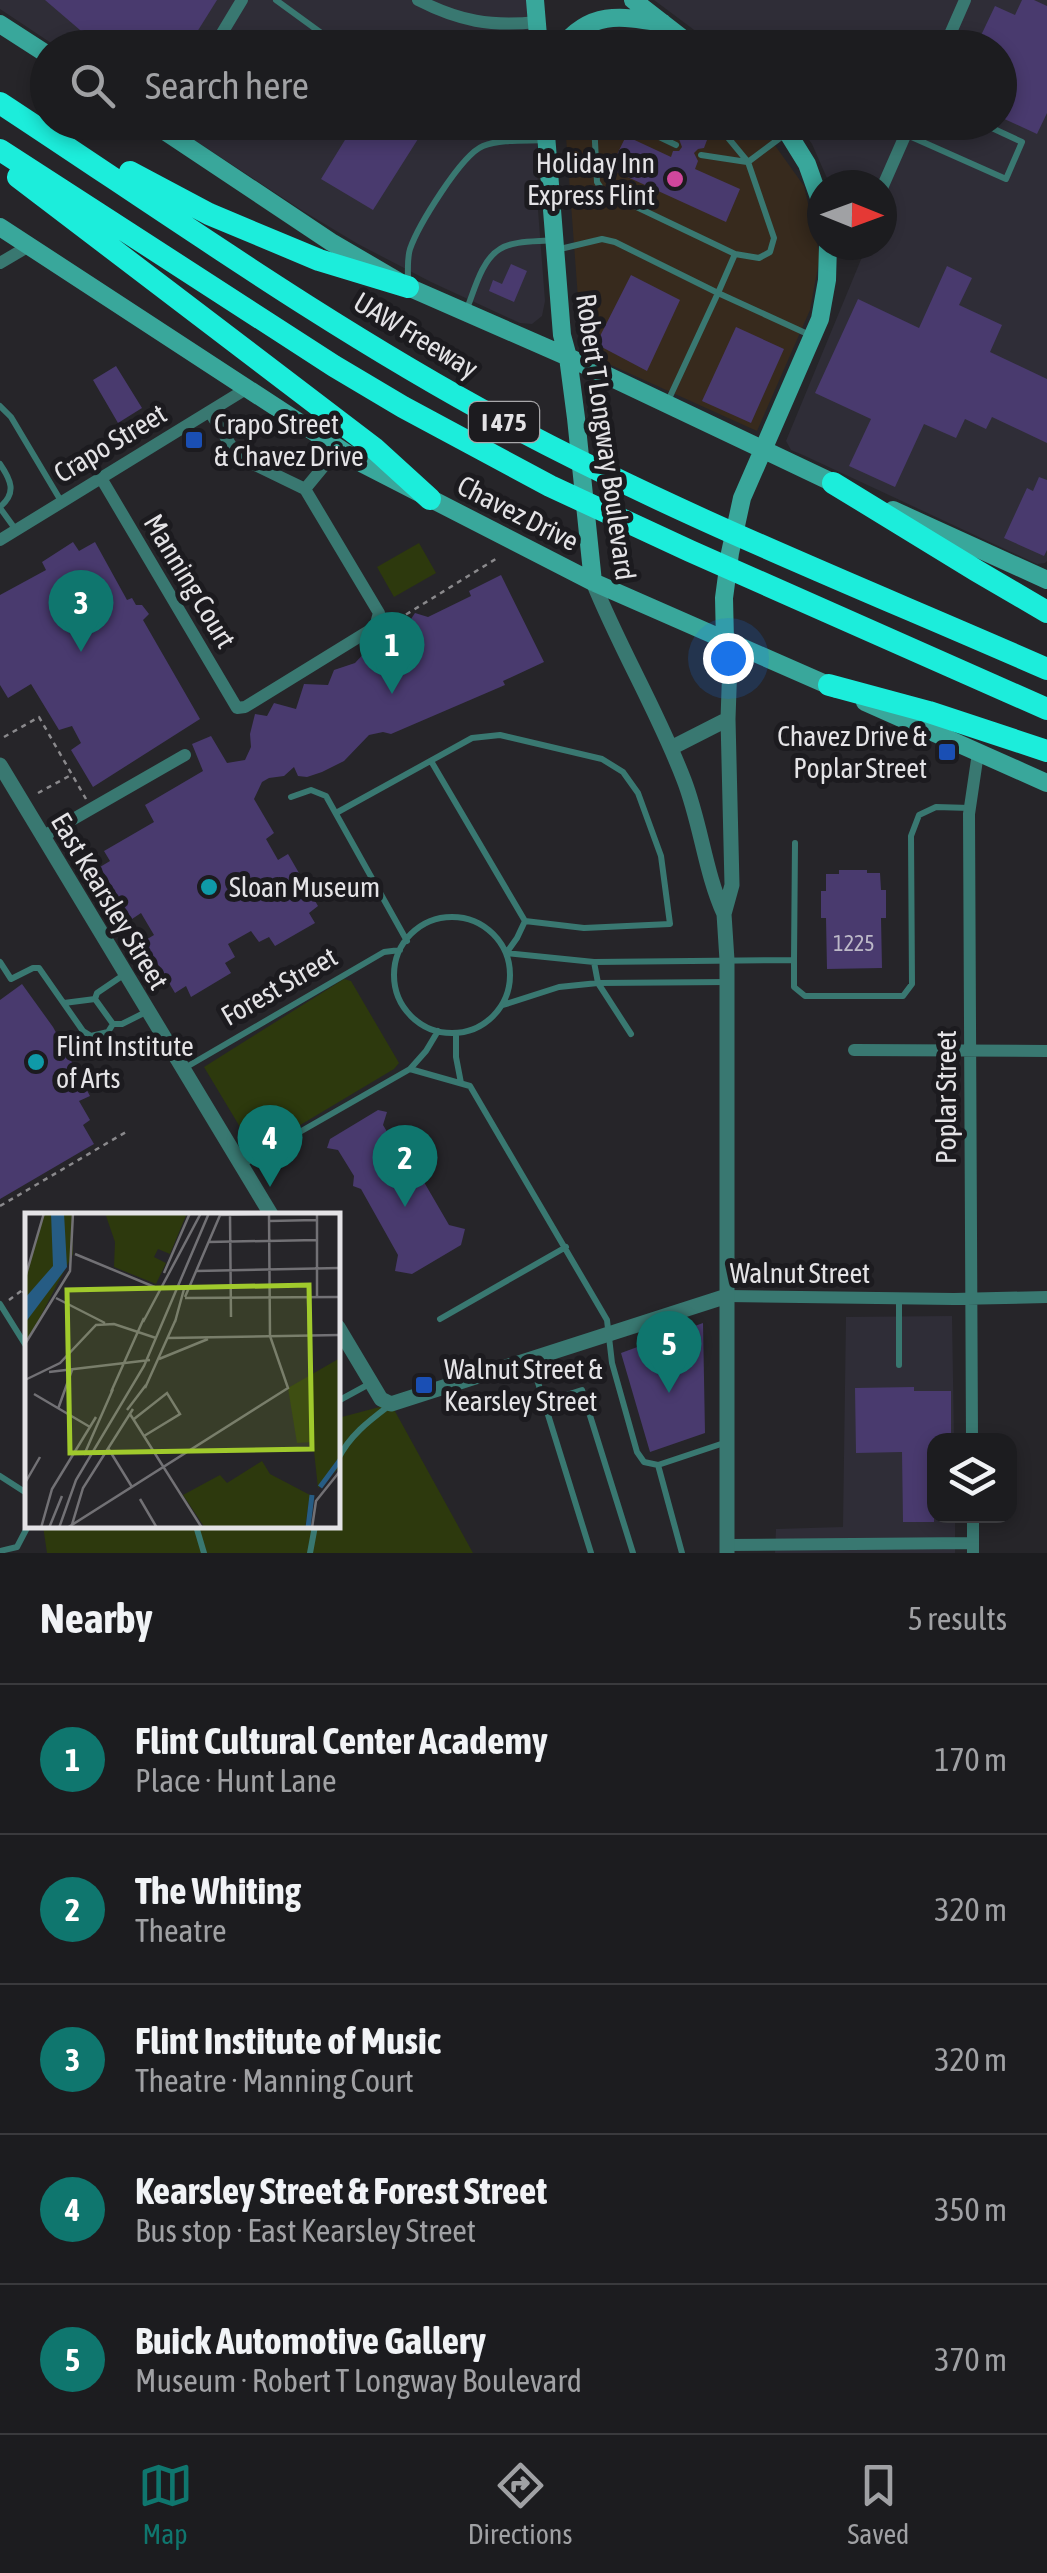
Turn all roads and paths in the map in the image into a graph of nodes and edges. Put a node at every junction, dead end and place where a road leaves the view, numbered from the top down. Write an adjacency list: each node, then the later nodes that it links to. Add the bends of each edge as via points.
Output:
1 (242, 0): 10 (street)
2 (276, 0): 11 (lane)
3 (418, 0): 7 (street, via 486,24)
4 (535, 0): 7 (main road)
5 (633, 0): 8 (main road)
6 (965, 0): 15 (street)
7 (537, 22): 12 (main road)
8 (662, 23): 13 (main road, via 598,19); 14 (main road)
9 (0, 24): 16 (main road)
10 (223, 30)
11 (318, 30)
12 (538, 30)
13 (577, 30)
14 (671, 30)
15 (952, 30)
16 (30, 43)
17 (0, 102): 18 (highway); 19 (highway, UAW Freeway / I 475)
18 (30, 118)
19 (30, 122)
20 (58, 140): 72 (highway, UAW Freeway / I 475, via 330,320 499,419 690,512)
21 (71, 140): 46 (highway, via 209,214 319,260)
22 (182, 140): 46 (main road)
23 (508, 140): 46 (lane, via 468,155 455,171 411,248)
24 (547, 140): 41 (main road, Robert T Longway Boulevard)
25 (595, 140): 43 (lane, via 603,191)
26 (666, 140): 33 (lane)
27 (729, 140): 37 (lane)
28 (771, 140): 37 (lane)
29 (793, 140): 38 (main road)
30 (903, 140): 39 (street)
31 (930, 140): 32 (lane, via 1006,179 1022,142)
32 (1017, 140)
33 (676, 145)
34 (0, 150): 74 (highway, I 475, via 334,366 534,477)
35 (701, 155): 37 (lane)
36 (0, 162): 61 (highway, via 374,448)
37 (748, 162): 43 (lane, via 774,238 760,258)
38 (810, 170)
39 (890, 170)
40 (0, 227): 42 (main road, Chavez Drive)
41 (555, 245): 47 (lane, via 615,242); 48 (lane, via 498,249); 50 (main road, Robert T Longway Boulevard)
42 (30, 246): 45 (street); 51 (main road, Chavez Drive)
43 (736, 254): 47 (lane)
44 (827, 260): 49 (main road, Robert T Longway Boulevard)
45 (0, 263)
46 (408, 286): 48 (main road)
47 (718, 293): 49 (lane); 52 (lane)
48 (466, 312): 50 (main road)
49 (813, 337): 56 (main road, Robert T Longway Boulevard)
50 (568, 358): 52 (main road); 68 (main road, Robert T Longway Boulevard)
51 (246, 389): 54 (street, Crapo Street); 55 (main road, Chavez Drive)
52 (666, 404): 56 (main road)
53 (0, 406): 62 (lane)
54 (210, 412): 58 (street, Crapo Street); 60 (street, via 247,461)
55 (338, 448): 60 (street); 61 (main road, Chavez Drive)
56 (764, 450): 59 (main road); 71 (main road, Robert T Longway Boulevard, via 742,498 730,553)
57 (0, 464): 63 (lane, via 12,489)
58 (101, 478): 62 (street, Crapo Street); 70 (street, Manning Court, via 237,708)
59 (833, 483): 67 (main road); 69 (highway)
60 (305, 489): 70 (street, via 379,613)
61 (430, 499): 68 (main road, Chavez Drive)
62 (62, 502): 64 (street, Crapo Street)
63 (0, 508): 64 (lane)
64 (16, 530): 65 (street, Crapo Street)
65 (0, 540)
66 (498, 557): 70 (path)
67 (1047, 579)
68 (593, 582): 71 (main road, Chavez Drive); 77 (street, Robert T Longway Boulevard)
69 (1047, 612)
70 (378, 628)
71 (725, 640): 73 (main road, Chavez Drive); 75 (street, Robert T Longway Boulevard)
72 (1047, 669)
73 (829, 686): 78 (highway); 79 (main road, Chavez Drive)
74 (1047, 709)
75 (728, 719): 77 (street); 92 (street, Robert T Longway Boulevard, via 732,885)
76 (4, 737): 83 (path, via 39,717)
77 (671, 748): 92 (street, Robert T Longway Boulevard)
78 (1047, 751)
79 (978, 753): 84 (main road, Chavez Drive); 88 (street, Poplar Street)
80 (185, 755): 90 (street)
81 (430, 760): 89 (lane); 93 (lane); 93 (lane, via 472,738 500,735 602,759 638,793 662,856 670,924 584,928)
82 (0, 765): 90 (street, East Kearsley Street)
83 (72, 774): 85 (path); 87 (path)
84 (1047, 783)
85 (38, 794)
86 (292, 797): 89 (lane, via 311,790 326,796)
87 (87, 800)
88 (970, 808): 98 (lane, via 936,807 919,815 910,836 912,984 903,996 805,996 794,987); 113 (street, Poplar Street)
89 (336, 813): 94 (lane)
90 (42, 836): 101 (street, East Kearsley Street)
91 (795, 843): 98 (lane)
92 (724, 914): 97 (street, Robert T Longway Boulevard)
93 (525, 921): 96 (lane)
94 (406, 941): 95 (lane); 96 (lane, via 426,923 464,918 496,936)
95 (400, 950): 109 (lane, via 400,1000 422,1025); 116 (lane, Forest Street, via 384,952)
96 (506, 953): 100 (lane); 106 (lane, via 509,989)
97 (727, 960): 98 (lane); 100 (lane); 102 (street, Robert T Longway Boulevard)
98 (794, 960)
99 (0, 962): 105 (lane, via 11,979 39,968)
100 (594, 962): 103 (lane)
101 (126, 973): 104 (lane); 107 (street, East Kearsley Street)
102 (727, 982): 103 (lane); 126 (street, Robert T Longway Boulevard)
103 (598, 983): 106 (lane); 111 (lane)
104 (95, 999): 105 (lane); 108 (lane)
105 (64, 1003): 108 (lane, via 92,1036)
106 (502, 1006): 110 (lane, via 490,1020)
107 (148, 1011): 108 (lane); 116 (street, East Kearsley Street)
108 (113, 1024)
109 (438, 1031): 110 (lane); 115 (lane)
110 (456, 1033): 117 (lane)
111 (631, 1034)
112 (854, 1050): 113 (street)
113 (971, 1050): 114 (street); 127 (street, Poplar Street)
114 (1047, 1051)
115 (410, 1068): 117 (lane); 119 (lane)
116 (183, 1069): 119 (street, East Kearsley Street)
117 (465, 1084): 122 (lane)
118 (126, 1132): 120 (path)
119 (241, 1165): 121 (street, East Kearsley Street)
120 (0, 1206)
121 (270, 1213)
122 (566, 1247): 131 (lane); 133 (lane)
123 (25, 1288): 124 (path)
124 (22, 1290): 125 (path); 130 (path)
125 (25, 1294)
126 (727, 1296): 128 (street, Walnut Street); 133 (street, Walnut Street); 142 (street, Robert T Longway Boulevard)
127 (972, 1297): 128 (street, Walnut Street); 129 (street, Walnut Street); 141 (street, Poplar Street)
128 (899, 1298): 136 (lane)
129 (1047, 1298)
130 (1, 1305): 134 (lane)
131 (440, 1319)
132 (340, 1331): 137 (street)
133 (610, 1333): 135 (street, Walnut Street); 144 (lane, via 636,1452)
134 (25, 1344)
135 (530, 1359): 139 (lane); 140 (street, Walnut Street)
136 (899, 1365)
137 (370, 1384): 138 (lane); 140 (street)
138 (340, 1400)
139 (544, 1402): 156 (lane); 157 (lane, via 582,1390)
140 (391, 1404): 143 (lane, via 360,1427)
141 (972, 1433)
142 (727, 1442): 144 (lane); 152 (street, Robert T Longway Boulevard)
143 (340, 1455)
144 (658, 1465): 158 (lane)
145 (0, 1476): 146 (lane)
146 (25, 1492)
147 (972, 1523): 151 (street)
148 (27, 1528): 153 (lane, via 17,1547)
149 (197, 1528): 154 (lane)
150 (315, 1528): 155 (lane)
151 (973, 1548): 152 (street)
152 (727, 1549)
153 (0, 1551)
154 (204, 1553)
155 (310, 1553)
156 (591, 1553)
157 (633, 1553)
158 (682, 1553)

